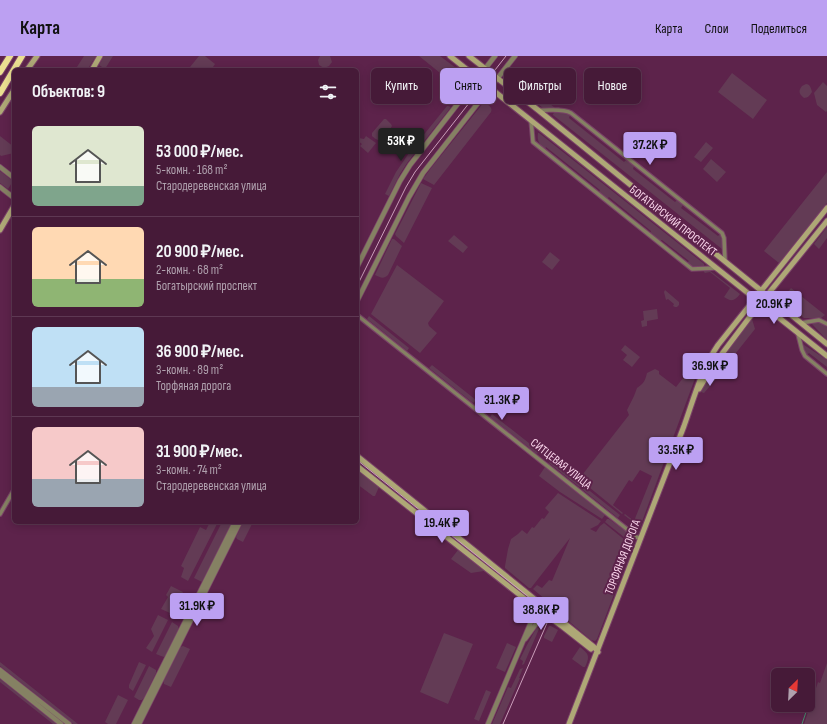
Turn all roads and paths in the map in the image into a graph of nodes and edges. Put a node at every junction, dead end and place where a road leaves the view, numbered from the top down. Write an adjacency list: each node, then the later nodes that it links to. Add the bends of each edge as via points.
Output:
1 (10, 56): 16 (highway)
2 (22, 56): 10 (highway)
3 (38, 56): 11 (main road)
4 (100, 56): 12 (main road)
5 (446, 56): 9 (street)
6 (469, 56): 14 (main road, БОГАТЫРСКИЙ ПРОСПЕКТ)
7 (495, 56): 15 (street)
8 (515, 56): 18 (street)
9 (451, 57): 13 (main road, БОГАТЫРСКИЙ ПРОСПЕКТ)
10 (15, 68)
11 (29, 68)
12 (93, 68)
13 (465, 68)
14 (484, 68)
15 (486, 68)
16 (0, 72)
17 (12, 73): 20 (highway)
18 (498, 78): 19 (street); 25 (main road, БОГАТЫРСКИЙ ПРОСПЕКТ)
19 (496, 80)
20 (0, 93)
21 (12, 93): 26 (main road)
22 (496, 93): 27 (main road, БОГАТЫРСКИЙ ПРОСПЕКТ)
23 (458, 104): 37 (street, via 400,181)
24 (477, 104): 41 (street, via 423,173)
25 (538, 110): 36 (main road, БОГАТЫРСКИЙ ПРОСПЕКТ); 36 (street, via 571,113 722,233)
26 (0, 112)
27 (531, 120): 38 (main road, БОГАТЫРСКИЙ ПРОСПЕКТ); 38 (street, via 533,142 692,269)
28 (0, 167): 29 (street)
29 (12, 176)
30 (0, 187): 31 (street)
31 (12, 196)
32 (827, 208): 39 (main road, ТОРФЯНАЯ ДОРОГА)
33 (12, 209): 35 (main road)
34 (827, 221): 40 (main road, ТОРФЯНАЯ ДОРОГА)
35 (0, 230)
36 (725, 261): 39 (main road, БОГАТЫРСКИЙ ПРОСПЕКТ)
37 (359, 262)
38 (717, 268): 42 (main road, БОГАТЫРСКИЙ ПРОСПЕКТ)
39 (761, 290): 40 (main road, БОГАТЫРСКИЙ ПРОСПЕКТ); 42 (main road, ТОРФЯНАЯ ДОРОГА)
40 (768, 295): 43 (main road, ТОРФЯНАЯ ДОРОГА); 45 (main road, БОГАТЫРСКИЙ ПРОСПЕКТ)
41 (359, 297)
42 (755, 299): 43 (main road, БОГАТЫРСКИЙ ПРОСПЕКТ); 51 (main road, ТОРФЯНАЯ ДОРОГА, via 706,364)
43 (761, 304): 47 (main road, БОГАТЫРСКИЙ ПРОСПЕКТ); 51 (main road, ТОРФЯНАЯ ДОРОГА, via 712,367)
44 (359, 317): 58 (street, СИТЦЕВАЯ УЛИЦА, via 630,532)
45 (801, 323): 46 (street, via 819,320); 48 (main road, БОГАТЫРСКИЙ ПРОСПЕКТ)
46 (827, 324)
47 (798, 334): 49 (main road, БОГАТЫРСКИЙ ПРОСПЕКТ); 50 (street, via 805,356)
48 (827, 344)
49 (827, 356)
50 (827, 374)
51 (694, 397): 58 (main road, ТОРФЯНАЯ ДОРОГА)
52 (359, 458): 59 (main road)
53 (359, 468): 60 (main road)
54 (12, 493): 55 (street)
55 (0, 514)
56 (234, 524): 68 (street)
57 (239, 524): 69 (street)
58 (641, 538): 63 (main road, ТОРФЯНАЯ ДОРОГА)
59 (544, 606): 60 (street); 61 (street); 63 (main road)
60 (538, 609): 61 (main road); 62 (street)
61 (544, 613): 62 (street); 63 (main road)
62 (525, 639): 70 (street)
63 (598, 652): 71 (main road, ТОРФЯНАЯ ДОРОГА)
64 (0, 670): 67 (street)
65 (0, 675): 66 (street)
66 (61, 724)
67 (69, 724)
68 (134, 724)
69 (139, 724)
70 (488, 724)
71 (570, 724)

